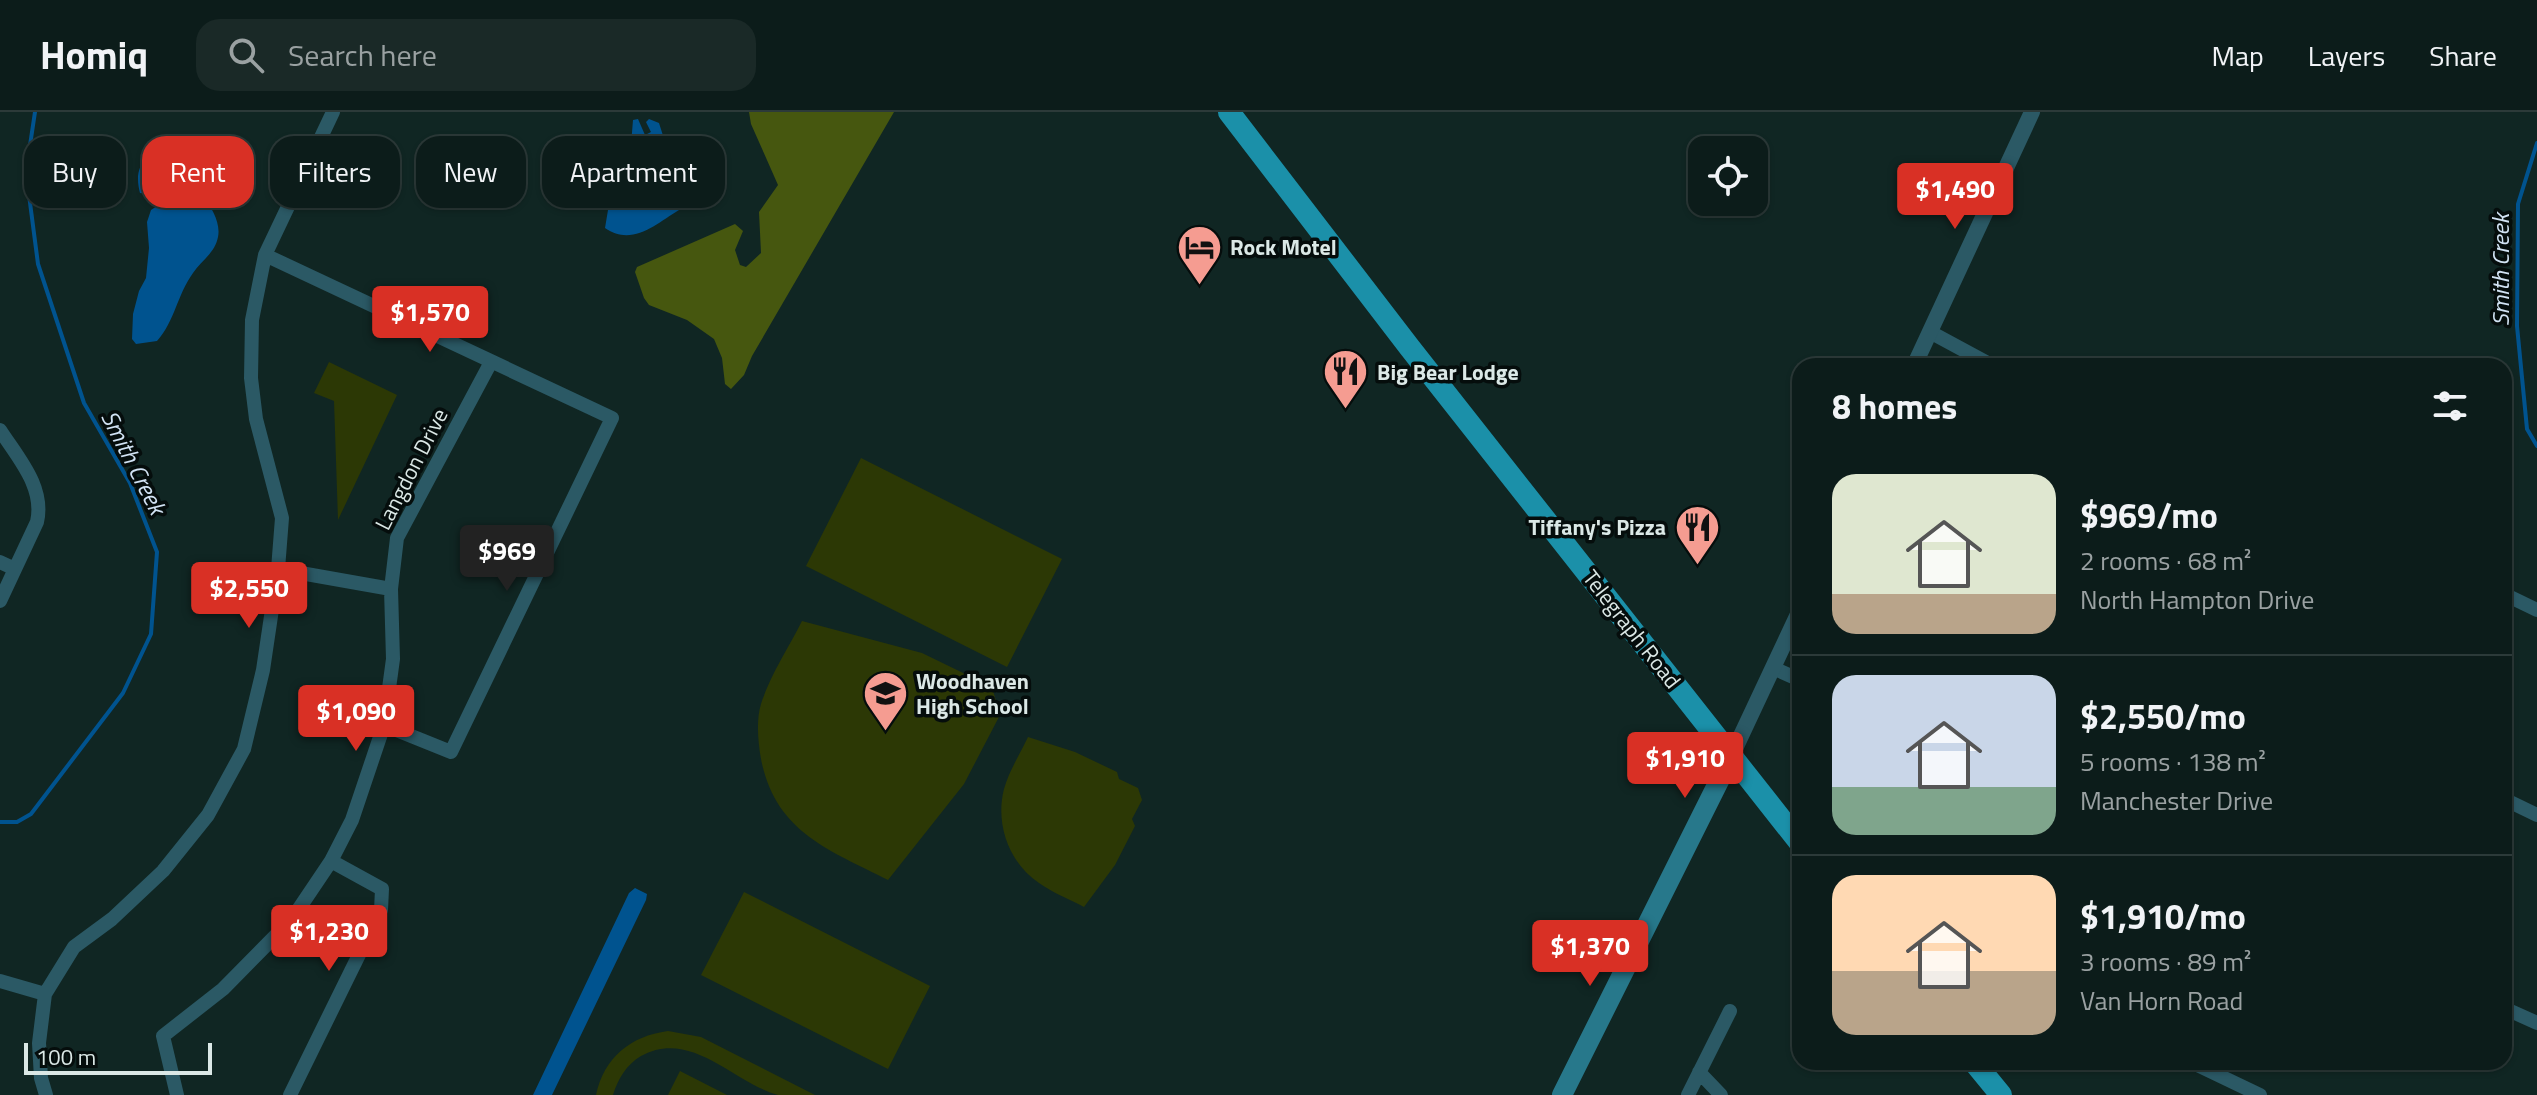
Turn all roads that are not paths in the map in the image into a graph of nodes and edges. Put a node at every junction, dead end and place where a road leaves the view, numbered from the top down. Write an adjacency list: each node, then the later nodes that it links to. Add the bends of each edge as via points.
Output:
1 (333, 112): 4 (street)
2 (1229, 112): 21 (main road, Telegraph Road)
3 (2032, 112): 5 (street)
4 (265, 255): 8 (street); 12 (street, via 252,320 251,378 282,518)
5 (1930, 332): 6 (street); 7 (street)
6 (1918, 358)
7 (1978, 358)
8 (491, 362): 13 (street, Langdon Drive, via 397,538); 20 (street, via 612,418 451,752)
9 (0, 430): 11 (street, via 39,498 37,522)
10 (0, 562): 11 (street)
11 (15, 569): 15 (street)
12 (278, 569): 13 (street); 27 (street, via 263,670 244,749 208,815 163,871 74,947)
13 (391, 589): 20 (street, Langdon Drive, via 393,659)
14 (2512, 598): 16 (street)
15 (0, 601)
16 (2537, 610)
17 (1792, 627): 18 (street)
18 (1773, 668): 19 (street); 21 (street)
19 (1792, 676)
20 (384, 725): 25 (street, Langdon Drive, via 364,790)
21 (1732, 755): 24 (main road, Telegraph Road); 37 (main road)
22 (2512, 803): 23 (street)
23 (2537, 815)
24 (1792, 833)
25 (331, 861): 35 (street, Langdon Drive, via 282,929 223,989 163,1036); 36 (street, via 382,889 381,910)
26 (0, 981): 27 (street)
27 (45, 994): 34 (street, via 39,1043)
28 (1730, 1011): 33 (street)
29 (2512, 1012): 30 (street)
30 (2537, 1023)
31 (1981, 1070): 40 (main road)
32 (2208, 1070): 41 (street)
33 (1699, 1072): 38 (street); 39 (street)
34 (46, 1095)
35 (177, 1095)
36 (290, 1095)
37 (1562, 1095)
38 (1688, 1095)
39 (1721, 1095)
40 (2001, 1095)
41 (2260, 1095)

